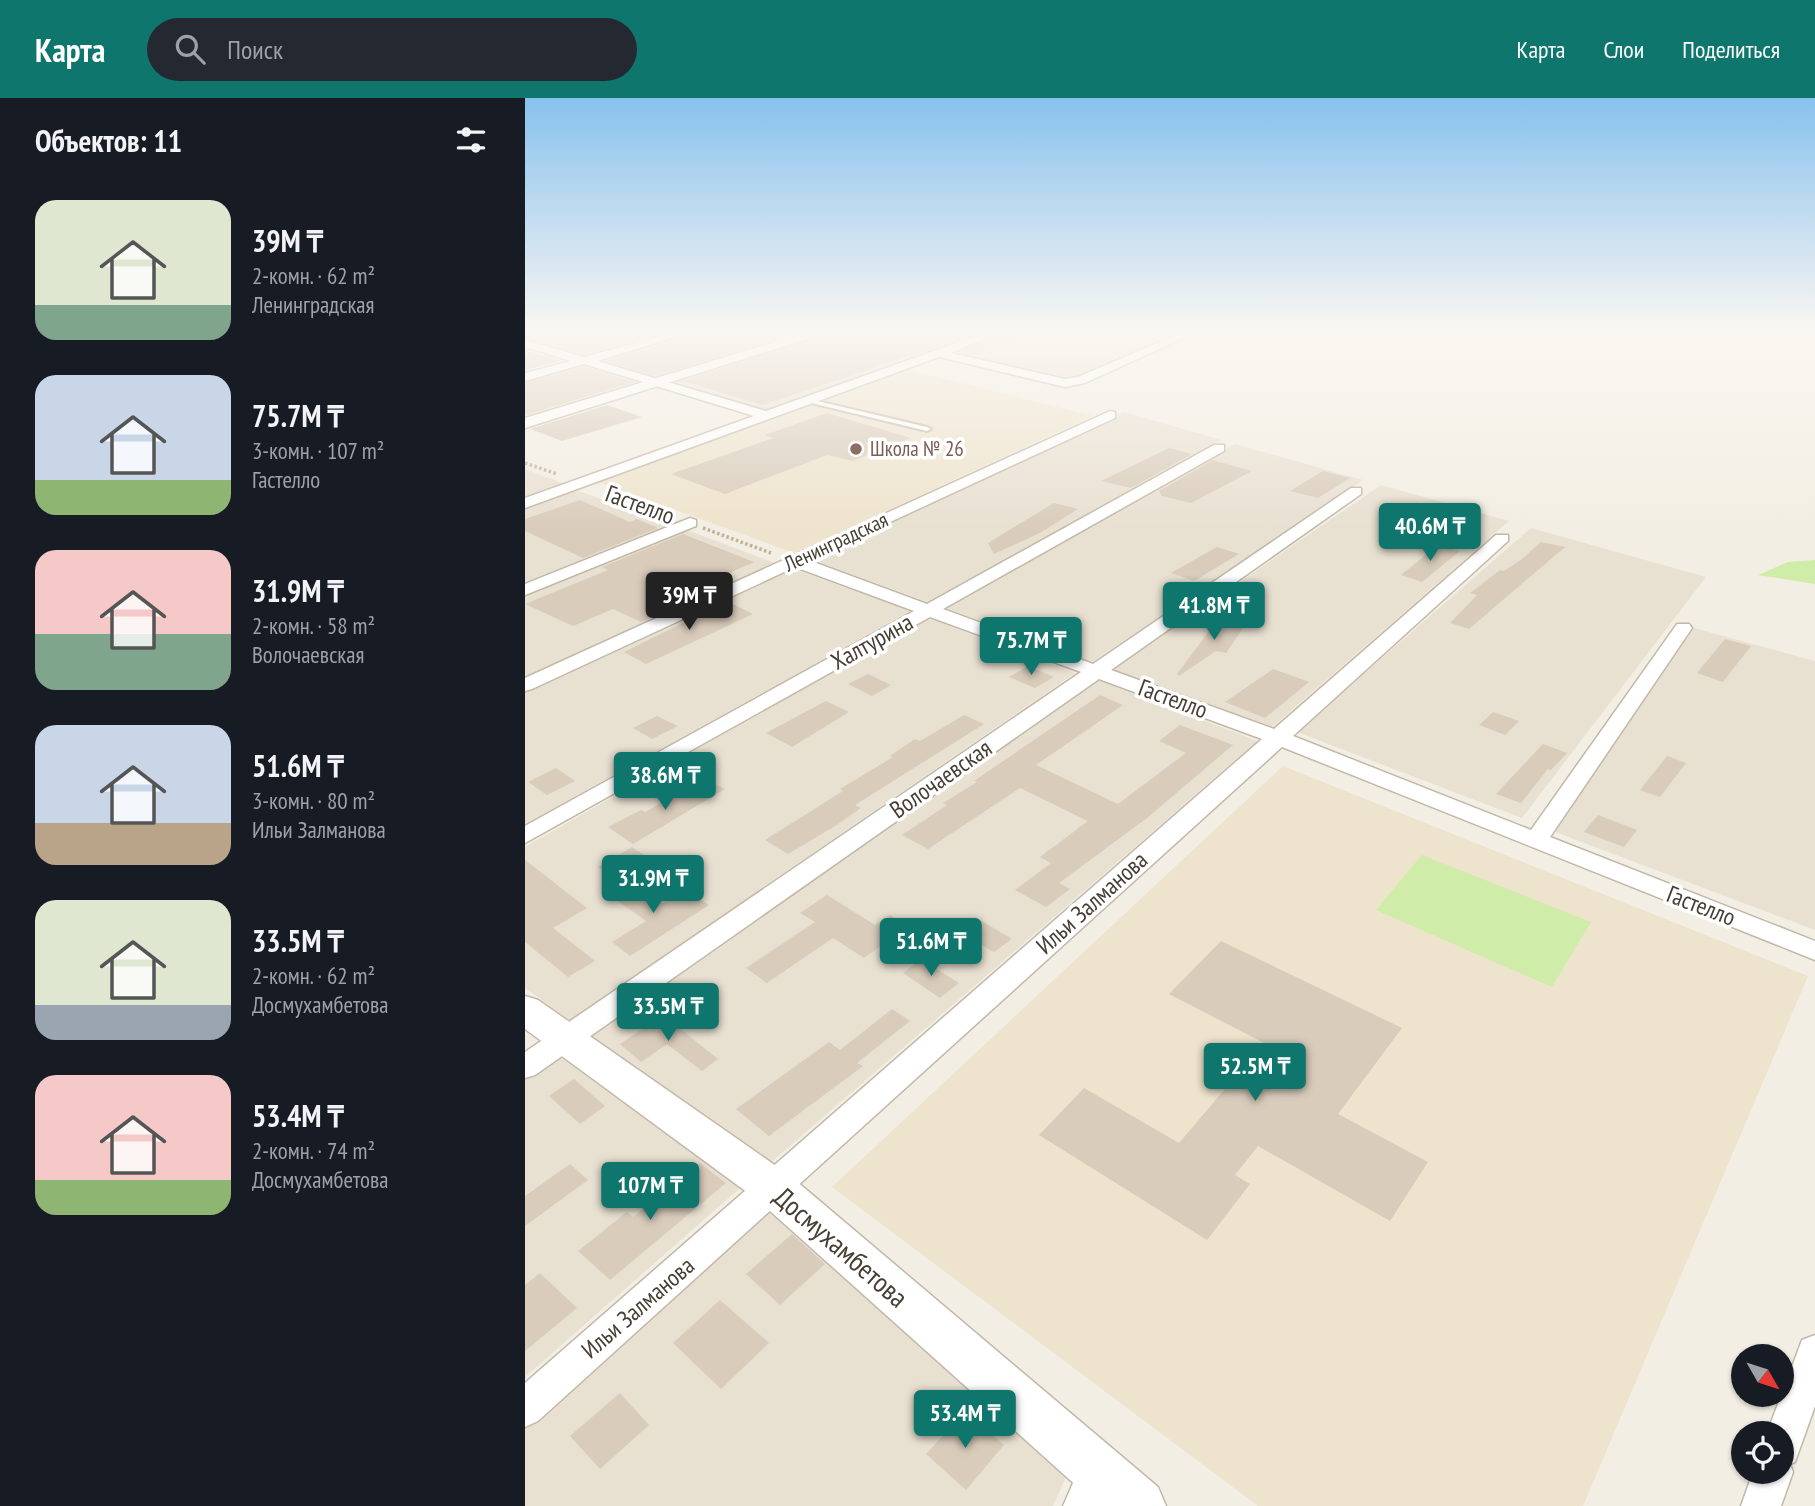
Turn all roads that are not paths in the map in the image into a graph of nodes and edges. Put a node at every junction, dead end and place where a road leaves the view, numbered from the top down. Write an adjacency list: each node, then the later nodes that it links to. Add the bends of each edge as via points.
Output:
1 (607, 398): 7 (street)
2 (709, 398): 6 (street)
3 (818, 398): 4 (street)
4 (809, 401): 6 (street); 8 (lane)
5 (1109, 415): 14 (street, Ленинградская)
6 (769, 416): 11 (street)
7 (525, 423)
8 (927, 429)
9 (1219, 448): 16 (street, Халтурина)
10 (1356, 491): 18 (street, Волочаевская)
11 (525, 503)
12 (691, 523): 15 (street)
13 (1502, 538): 20 (street, Ильи Залманова)
14 (794, 561): 16 (street, Гастелло); 19 (street, Ленинградская)
15 (525, 590)
16 (929, 610): 18 (street, Гастелло); 21 (street, Халтурина)
17 (1683, 628): 22 (street)
18 (1096, 671): 20 (street, Гастелло); 25 (street, Волочаевская)
19 (525, 685)
20 (1276, 737): 22 (street, Гастелло); 27 (street, Ильи Залманова)
21 (525, 836)
22 (1535, 841): 23 (street, Гастелло)
23 (1815, 951)
24 (525, 1010): 25 (street, Досмухамбетова)
25 (565, 1039): 26 (street, Волочаевская); 27 (street, Досмухамбетова)
26 (525, 1067)
27 (774, 1188): 29 (street, Ильи Залманова); 32 (street, Досмухамбетова)
28 (1815, 1353): 30 (street)
29 (525, 1408)
30 (1790, 1421)
31 (1769, 1484): 34 (street)
32 (1091, 1489): 33 (street, Досмухамбетова)
33 (1139, 1506)
34 (1761, 1506)

